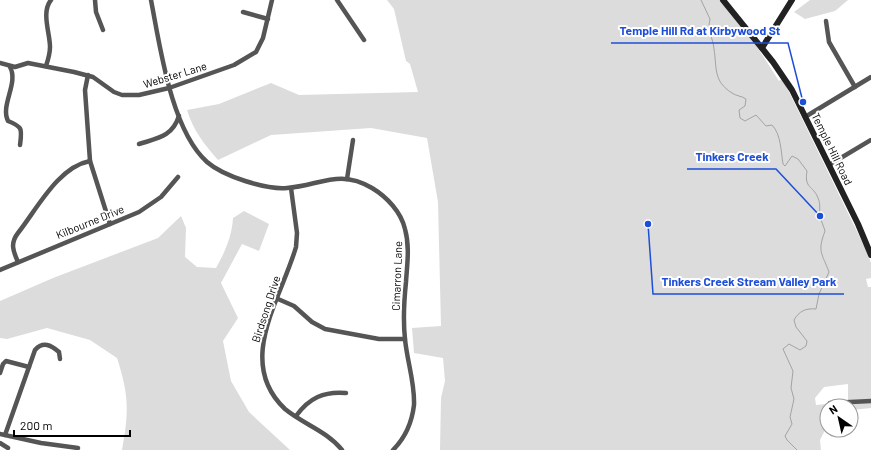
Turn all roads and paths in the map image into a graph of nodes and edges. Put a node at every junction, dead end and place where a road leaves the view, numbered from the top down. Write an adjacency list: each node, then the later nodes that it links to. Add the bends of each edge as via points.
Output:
1 (51, 0): 8 (street)
2 (95, 0): 12 (street, via 96,12)
3 (151, 0): 21 (street, Cimarron Lane)
4 (272, 0): 10 (street, Webster Lane)
5 (337, 0): 13 (street)
6 (723, 0): 14 (main road, Temple Hill Road)
7 (792, 0): 14 (main road)
8 (47, 2): 17 (street, via 50,47)
9 (243, 12): 10 (street)
10 (268, 19): 21 (street, Webster Lane, via 256,52 234,65)
11 (826, 21): 20 (street, via 829,42)
12 (103, 30)
13 (364, 40)
14 (762, 48): 24 (main road, Temple Hill Road, via 783,75)
15 (0, 63): 16 (street, Webster Lane)
16 (10, 66): 17 (street, Webster Lane, via 18,67 28,63); 22 (street, via 12,75)
17 (46, 66): 18 (street, Webster Lane)
18 (88, 76): 21 (street, Webster Lane, via 122,95 139,95); 29 (street, via 85,90)
19 (871, 77): 20 (street)
20 (855, 87): 24 (street)
21 (169, 88): 23 (street, Cimarron Lane)
22 (2, 114): 28 (street, via 8,121 18,124)
23 (180, 117): 27 (street, via 168,134); 33 (street, Cimarron Lane, via 196,148 208,163 228,174 266,186)
24 (805, 117): 30 (main road, Temple Hill Road)
25 (353, 140): 32 (street)
26 (871, 140): 30 (street)
27 (139, 144)
28 (20, 145)
29 (90, 161): 34 (street); 36 (street, via 77,164 66,172 13,240 12,246)
30 (829, 166): 35 (main road, Temple Hill Road)
31 (178, 178): 34 (street, Kilbourne Drive, via 166,193 154,202)
32 (347, 179): 33 (street, Cimarron Lane, via 328,179); 39 (street, Cimarron Lane, via 381,194 390,202 404,225 408,248)
33 (291, 188): 38 (street, Birdsong Drive, via 297,243)
34 (110, 224): 36 (street, Kilbourne Drive)
35 (871, 255)
36 (18, 262): 37 (street, Kilbourne Drive)
37 (0, 270)
38 (278, 299): 39 (street, via 294,306 312,322 325,329 379,339); 46 (street, Birdsong Drive, via 263,342 263,369 277,400)
39 (405, 339): 52 (street, Cimarron Lane, via 414,401 406,432)
40 (60, 359): 41 (street, via 57,350 42,344 35,350)
41 (29, 367): 42 (street, via 6,361); 47 (street)
42 (0, 373)
43 (346, 393): 46 (street, via 329,393 316,397 306,403)
44 (871, 401): 45 (street)
45 (859, 402)
46 (296, 416): 51 (street, Birdsong Drive, via 330,438)
47 (3, 434): 50 (street, via 40,443)
48 (0, 443): 49 (street)
49 (8, 448)
50 (78, 448)
51 (342, 450)
52 (393, 450)

